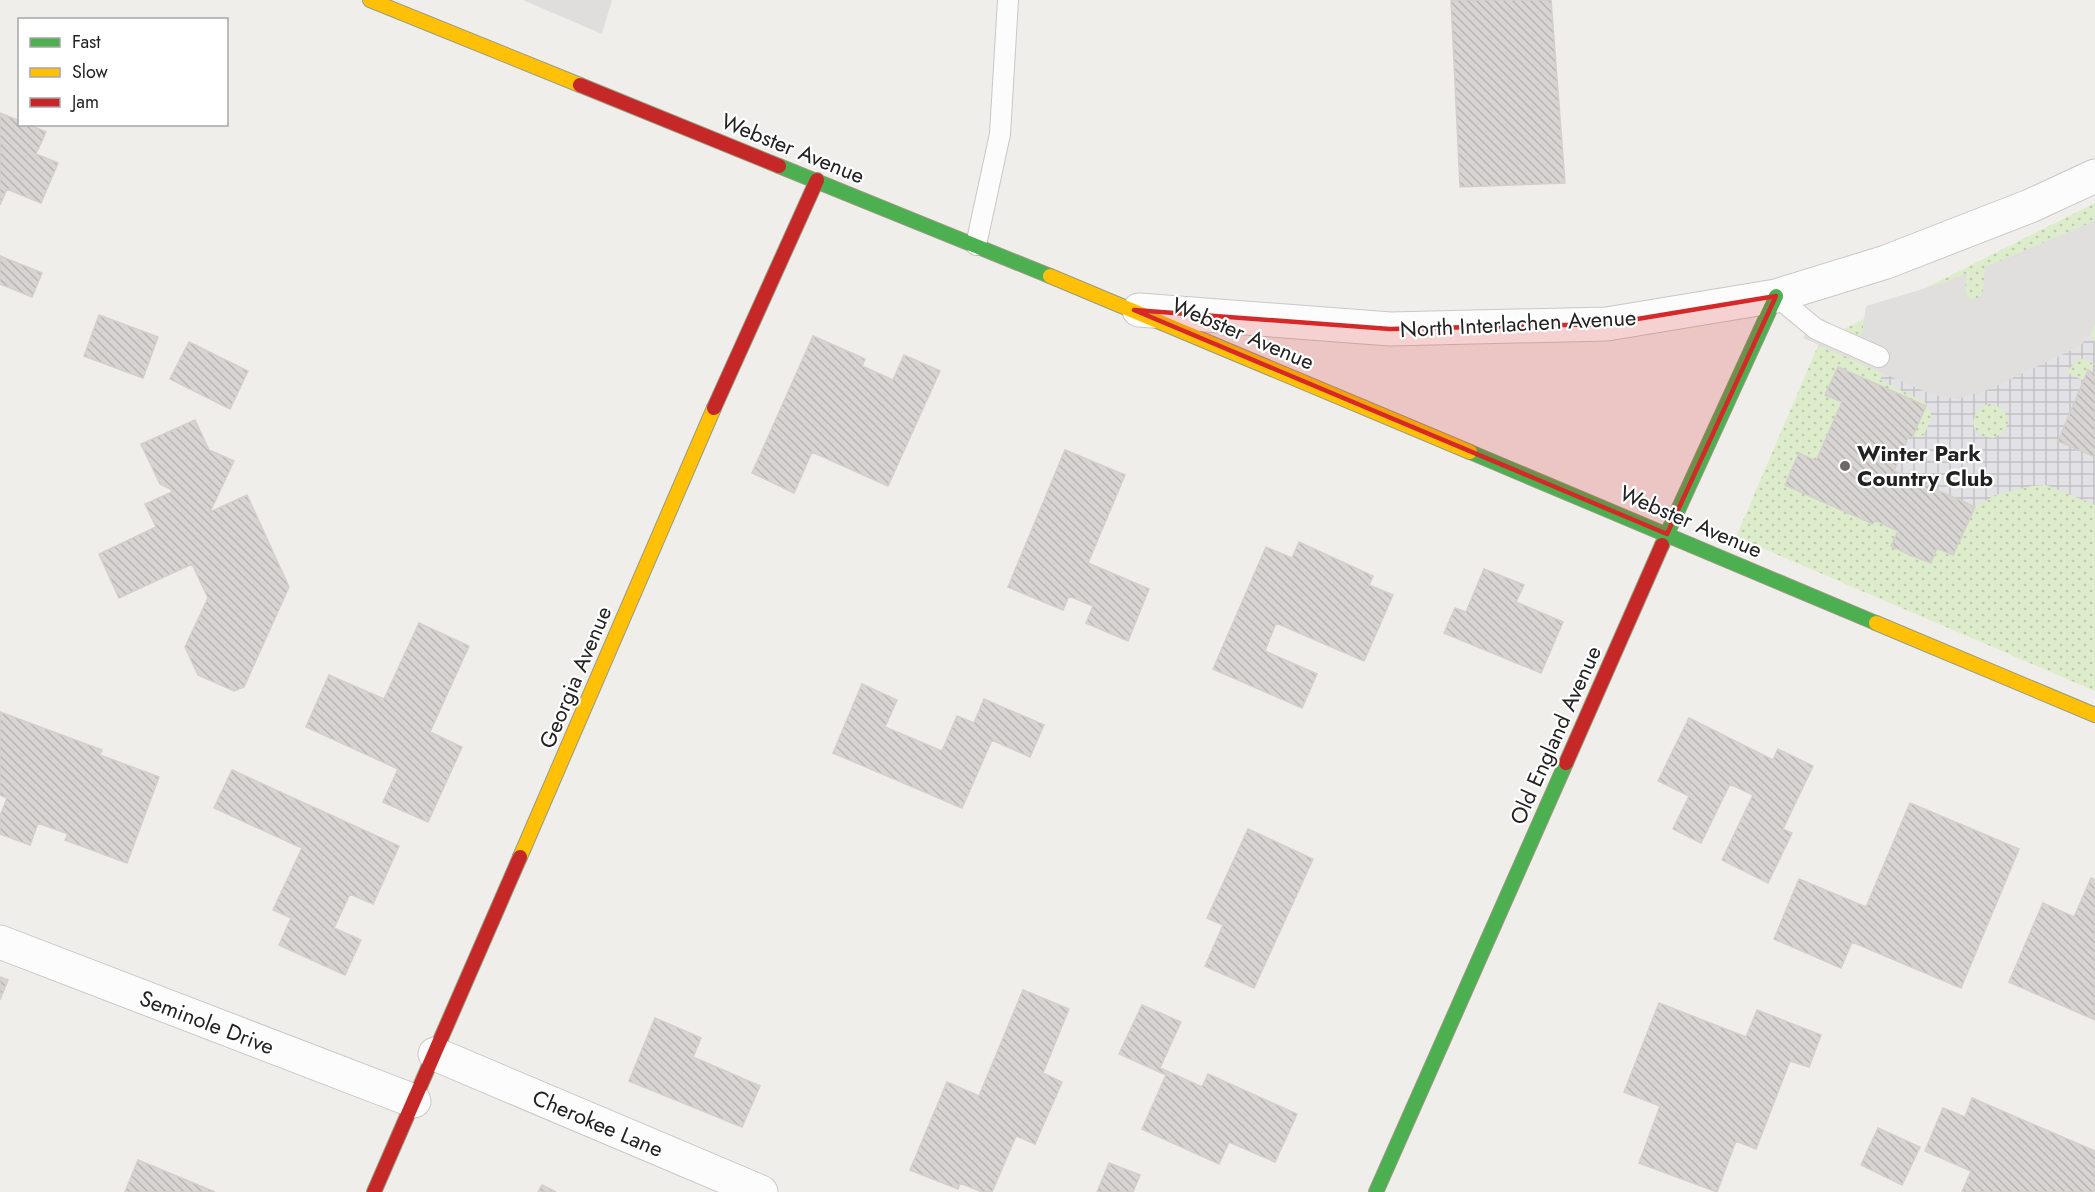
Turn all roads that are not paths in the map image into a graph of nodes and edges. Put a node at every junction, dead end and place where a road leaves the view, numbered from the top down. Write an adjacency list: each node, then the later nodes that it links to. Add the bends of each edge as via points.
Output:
1 (370, 0): 4 (street, Webster Avenue)
2 (1008, 0): 5 (lane, via 1000,134)
3 (2095, 176): 6 (street, North Interlachen Avenue, via 2030,206 1886,262)
4 (817, 180): 5 (street, Webster Avenue); 12 (street, Georgia Avenue)
5 (976, 245): 7 (street, Webster Avenue)
6 (1776, 296): 7 (street, North Interlachen Avenue, via 1607,324 1390,329); 8 (lane, via 1816,329); 9 (street, Old England Avenue)
7 (1134, 310): 9 (street, Webster Avenue)
8 (1879, 357)
9 (1667, 534): 10 (street, Webster Avenue); 16 (street, Old England Avenue)
10 (2095, 715)
11 (0, 942): 13 (street, Seminole Drive)
12 (435, 1054): 13 (street, Georgia Avenue); 15 (street, Cherokee Lane)
13 (414, 1101): 14 (street, Georgia Avenue)
14 (374, 1192)
15 (761, 1192)
16 (1376, 1192)

